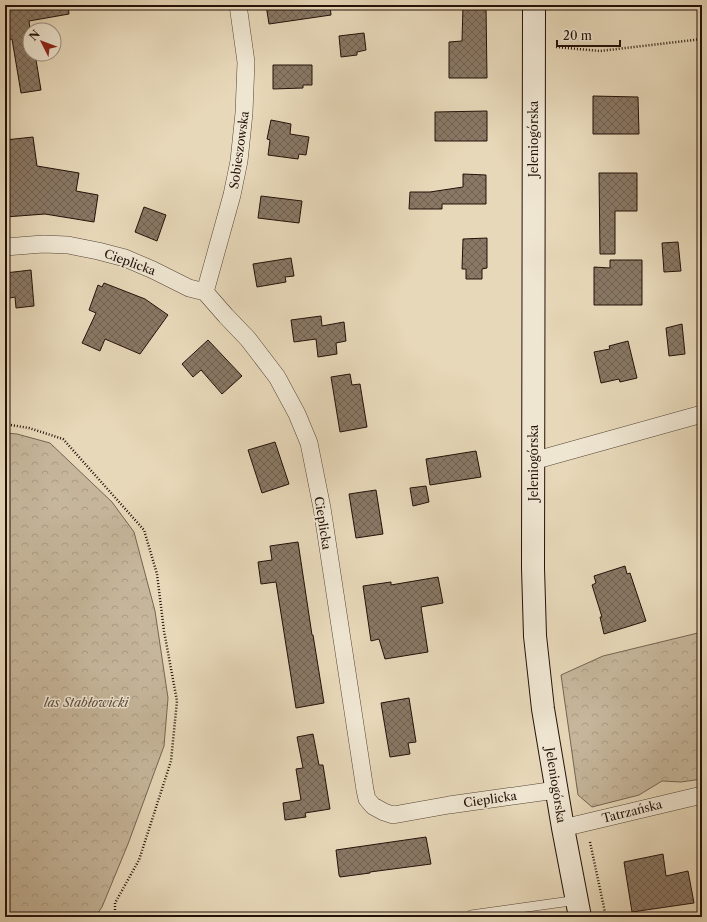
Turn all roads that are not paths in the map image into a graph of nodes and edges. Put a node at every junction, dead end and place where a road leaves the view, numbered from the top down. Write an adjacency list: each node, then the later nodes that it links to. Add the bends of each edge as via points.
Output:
1 (238, 5): 4 (street, Sobieszowska, via 246,62 239,161)
2 (534, 5): 6 (street, Jeleniogórska)
3 (5, 247): 4 (street, Cieplicka, via 43,244 98,250 125,258 189,288)
4 (205, 292): 7 (street, Cieplicka, via 248,339 277,377 309,443 322,508 367,798 373,806 393,815)
5 (702, 414): 6 (street)
6 (533, 461): 7 (street, Jeleniogórska, via 535,636)
7 (556, 790): 9 (street, Jeleniogórska)
8 (702, 794): 9 (street, Tatrzańska)
9 (563, 828): 10 (street, Jeleniogórska)
10 (579, 909): 11 (lane)
11 (471, 915)

